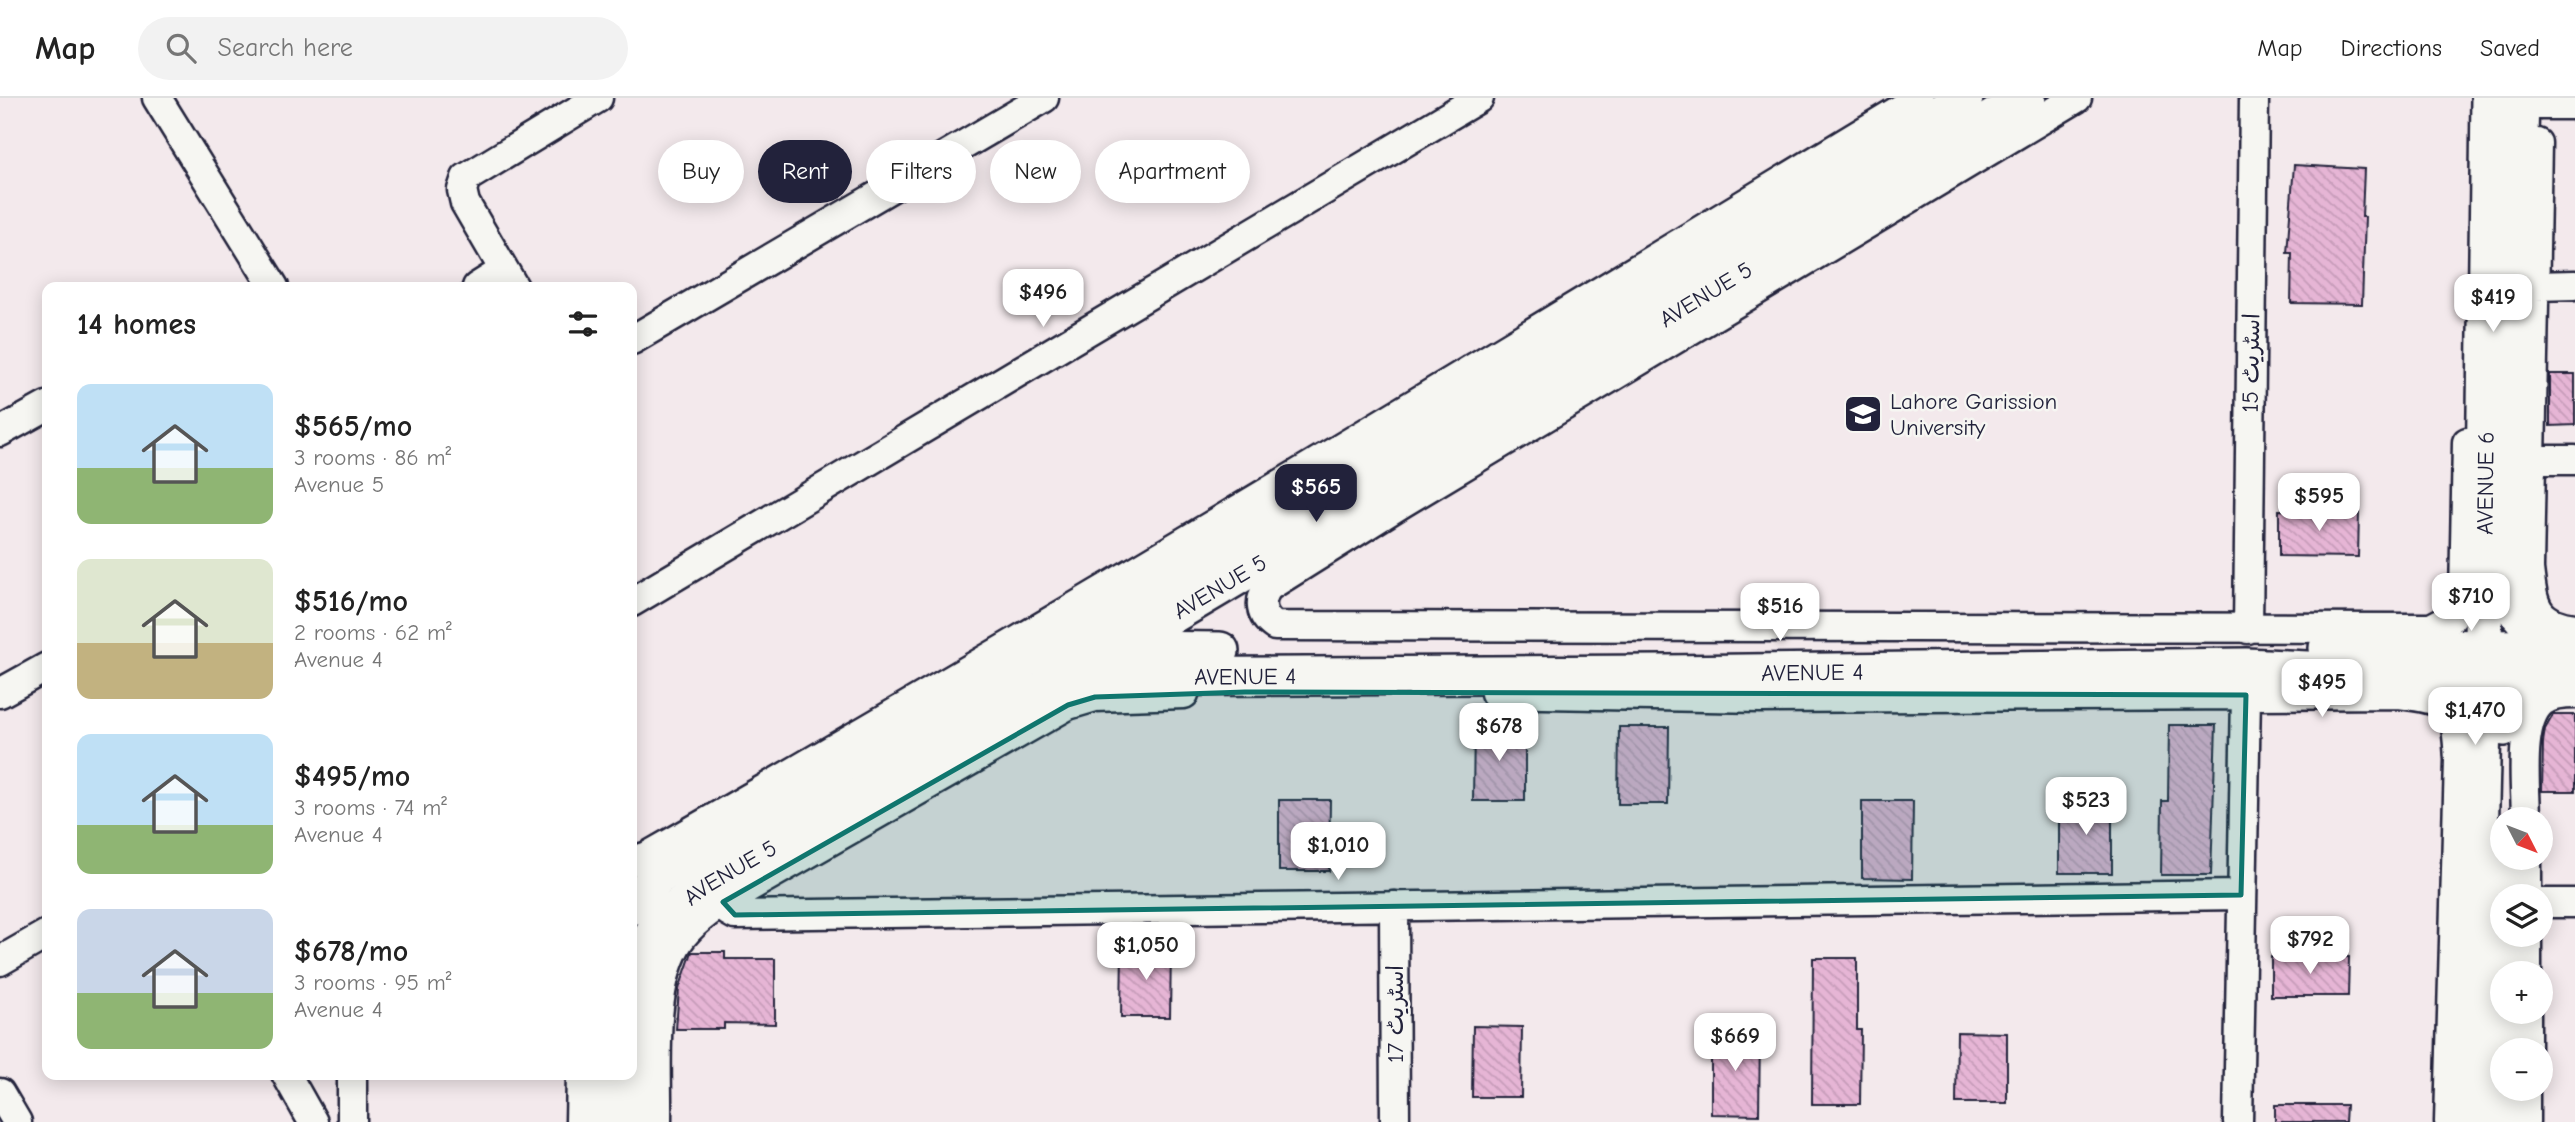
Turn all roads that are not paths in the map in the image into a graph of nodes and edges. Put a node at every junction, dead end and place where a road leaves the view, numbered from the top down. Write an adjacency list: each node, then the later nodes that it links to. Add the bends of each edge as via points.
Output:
1 (157, 98): 15 (street)
2 (598, 98): 14 (street, via 466,178 462,190 465,203)
3 (1044, 98): 18 (street)
4 (1479, 98): 24 (street)
5 (1919, 98): 38 (street, via 863,733 648,856)
6 (1964, 98): 26 (main road, AVENUE 5)
7 (2026, 98): 26 (main road, AVENUE 5, via 1478,433)
8 (2077, 98): 25 (street, via 1402,503 1268,587 1261,605 1275,626)
9 (2254, 98): 25 (street, اسٹریٹ 15)
10 (2473, 98): 23 (street)
11 (2490, 98): 23 (main road, AVENUE 6)
12 (2532, 100): 13 (street); 17 (street); 23 (main road, AVENUE 6)
13 (2575, 105)
14 (509, 279)
15 (271, 282)
16 (2575, 285): 17 (street)
17 (2535, 286): 21 (street)
18 (637, 337)
19 (42, 409): 20 (street)
20 (0, 432)
21 (2532, 460): 22 (street); 23 (street)
22 (2575, 460)
23 (2496, 578): 28 (main road, via 2466,624); 29 (main road, via 2538,636); 30 (main road, AVENUE 6)
24 (637, 600)
25 (2248, 629): 28 (street)
26 (1112, 631): 27 (main road, AVENUE 5); 28 (main road, AVENUE 4, via 1130,650 1141,651)
27 (1075, 654): 28 (main road, AVENUE 4, via 1097,676 1108,677 2246,667); 35 (main road, AVENUE 5)
28 (2413, 661): 30 (main road, AVENUE 4); 33 (street); 34 (main road, via 2466,704)
29 (2568, 661): 30 (main road, AVENUE 4); 34 (main road, via 2518,707)
30 (2494, 662): 34 (main road, AVENUE 6)
31 (42, 670): 32 (street)
32 (0, 693)
33 (2246, 695): 39 (street); 40 (street, via 1761,698 1245,692 1095,697 1028,726)
34 (2492, 744): 36 (main road, AVENUE 6); 37 (street); 64 (street); 65 (main road, AVENUE 6)
35 (868, 773): 38 (main road, AVENUE 5); 45 (main road, AVENUE 5, via 708,884 661,922)
36 (2503, 807)
37 (2521, 807)
38 (640, 873)
39 (2241, 895): 43 (street); 63 (street)
40 (723, 902): 43 (street, via 735,915); 61 (street, via 677,944 662,982)
41 (2553, 903): 42 (street)
42 (2575, 903)
43 (1394, 906): 62 (street, اسٹریٹ 17)
44 (42, 937): 46 (street)
45 (637, 955)
46 (0, 961)
47 (2503, 1024): 66 (main road)
48 (289, 1080): 56 (street)
49 (352, 1080): 57 (street)
50 (581, 1080): 58 (street)
51 (600, 1080): 59 (main road)
52 (633, 1080): 60 (main road, AVENUE 5)
53 (0, 1093): 55 (street)
54 (2525, 1101): 67 (street)
55 (17, 1122)
56 (313, 1122)
57 (352, 1122)
58 (580, 1122)
59 (599, 1122)
60 (632, 1122)
61 (657, 1122)
62 (1395, 1122)
63 (2238, 1122)
64 (2449, 1122)
65 (2472, 1122)
66 (2500, 1122)
67 (2525, 1122)

